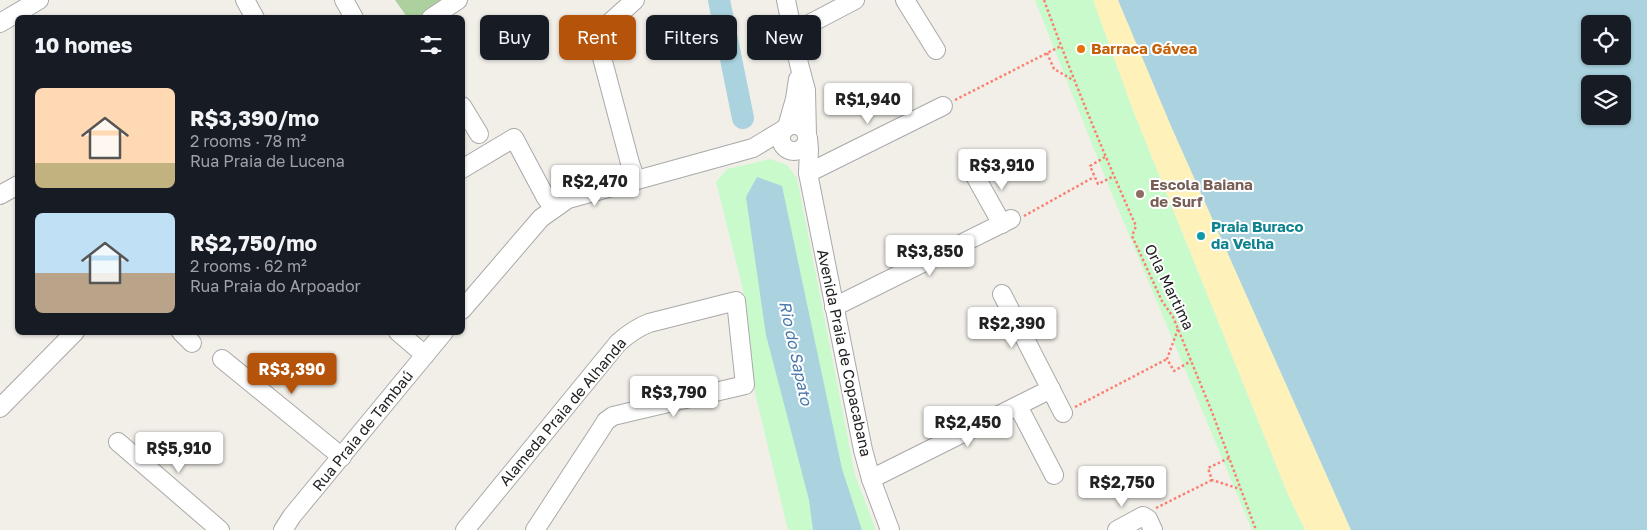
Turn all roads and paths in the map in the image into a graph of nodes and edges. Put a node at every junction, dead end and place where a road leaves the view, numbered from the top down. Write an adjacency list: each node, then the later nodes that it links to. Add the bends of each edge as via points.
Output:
1 (39, 0): 15 (street)
2 (245, 0): 10 (street)
3 (344, 0): 11 (street)
4 (458, 0): 12 (street)
5 (635, 0): 35 (street, via 596,35)
6 (786, 0): 13 (street, Avenida Praia de Copacabana)
7 (856, 0): 14 (street)
8 (905, 0): 17 (street)
9 (1044, 0): 16 (path, Orla Martima)
10 (253, 15)
11 (352, 15)
12 (436, 15)
13 (789, 15)
14 (821, 18)
15 (0, 23)
16 (1061, 46): 18 (path); 21 (path, Orla Martima)
17 (936, 50)
18 (1047, 53): 21 (path, via 1054,69); 22 (path)
19 (797, 60): 20 (street, Avenida Praia de Copacabana)
20 (798, 64): 24 (street, Avenida Praia de Copacabana, via 797,93); 26 (street, Avenida Praia de Copacabana, via 806,90)
21 (1074, 80): 29 (path, Orla Martima)
22 (943, 106): 31 (street)
23 (465, 111): 25 (street)
24 (786, 128): 26 (street, via 800,126); 27 (street); 28 (street, via 782,141)
25 (479, 134)
26 (808, 137): 28 (street, via 801,149); 31 (street, Avenida Praia de Copacabana)
27 (753, 148): 28 (street); 35 (street)
28 (788, 149): 31 (street, Avenida Praia de Copacabana)
29 (1106, 157): 33 (path, Orla Martima); 34 (path, via 1090,166)
30 (465, 167): 38 (street, via 514,138)
31 (808, 173): 42 (street, Avenida Praia de Copacabana)
32 (974, 174): 39 (street)
33 (1114, 176): 34 (path, via 1098,184); 43 (path, Orla Martima, via 1136,226 1132,236)
34 (1094, 177): 39 (path, via 1022,217)
35 (636, 180): 38 (street, via 568,199)
36 (15, 187): 37 (street)
37 (0, 195)
38 (553, 208): 41 (street)
39 (1007, 221): 42 (street)
40 (1002, 294): 51 (street)
41 (466, 300)
42 (834, 307): 59 (street, Avenida Praia de Copacabana)
43 (1178, 329): 49 (path); 50 (path, Orla Martima)
44 (73, 335): 53 (street)
45 (402, 335): 47 (street)
46 (442, 335): 47 (street, Rua Praia de Tambaú)
47 (425, 355): 56 (street, Rua Praia de Tambaú)
48 (222, 359): 56 (street)
49 (1167, 359): 50 (path, via 1174,371); 54 (path)
50 (1191, 361): 57 (path, Orla Martima)
51 (1051, 389): 52 (street); 54 (street)
52 (1018, 406): 58 (street); 59 (street)
53 (0, 408)
54 (1063, 413)
55 (118, 442): 63 (street)
56 (342, 457): 64 (street, Rua Praia de Tambaú)
57 (1230, 458): 60 (path, via 1208,468); 61 (path, Orla Martima)
58 (1054, 475)
59 (871, 479): 67 (street, Avenida Praia de Copacabana)
60 (1212, 480): 61 (path); 62 (path, via 1148,512)
61 (1240, 489): 69 (path, Orla Martima)
62 (1149, 523): 68 (street, via 1141,517)
63 (220, 530)
64 (283, 530)
65 (465, 530): 66 (street, Alameda Praia de Alhanda, via 628,334 649,323 736,301 745,385 613,416 600,429)
66 (535, 530)
67 (890, 530)
68 (1117, 530)
69 (1256, 530)

